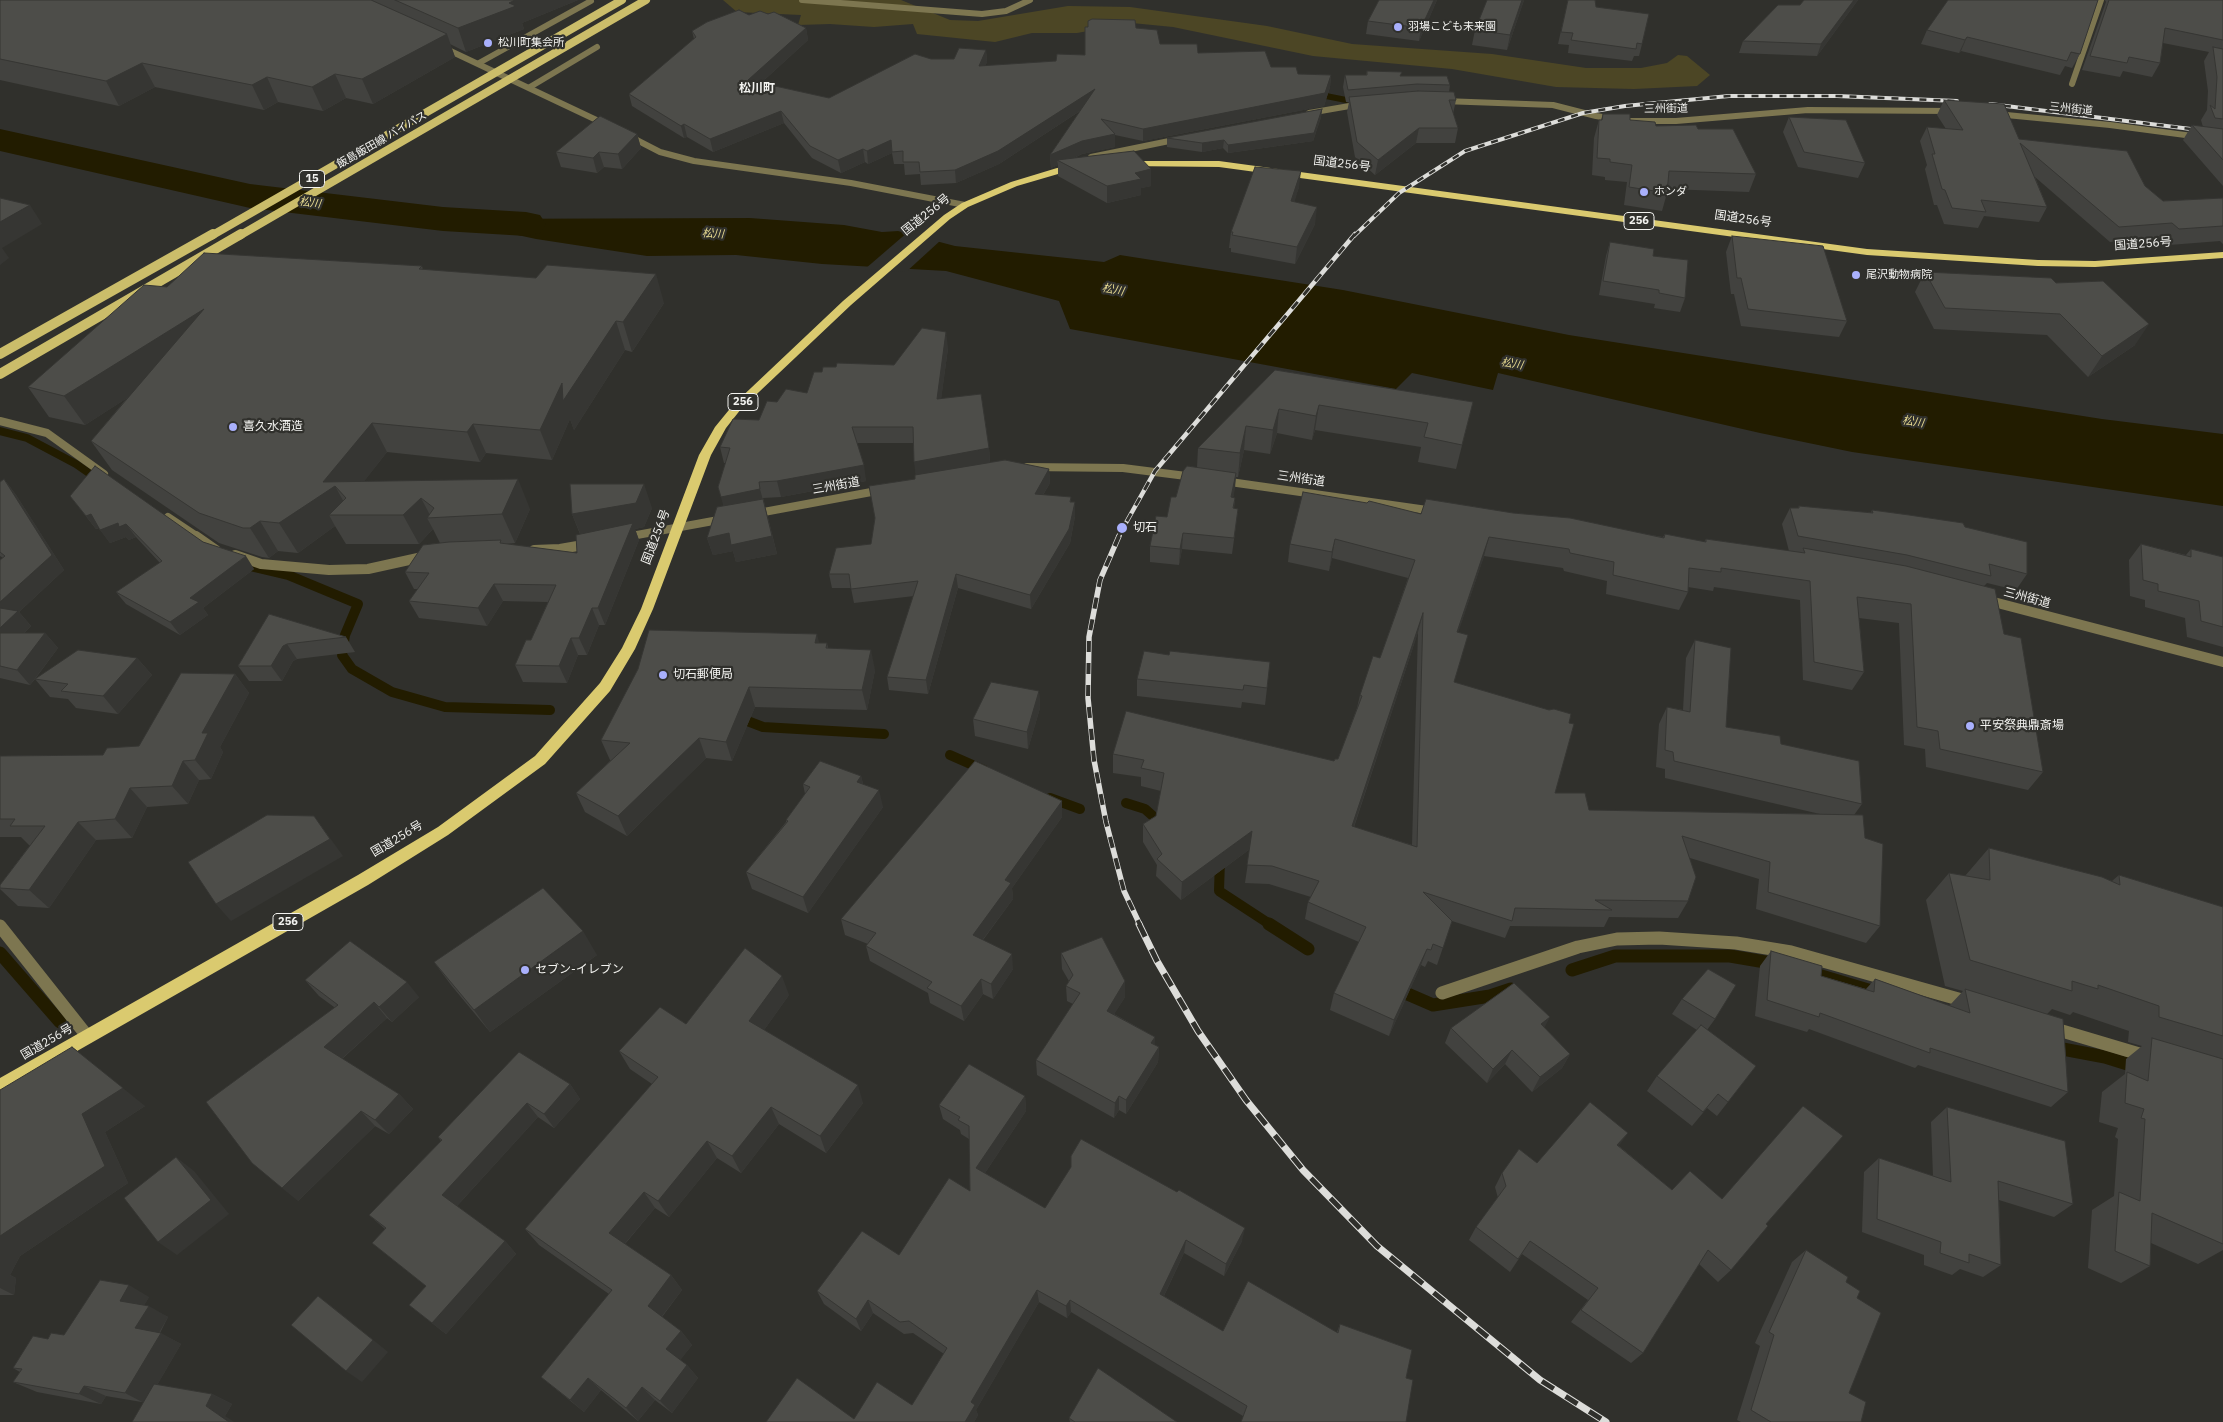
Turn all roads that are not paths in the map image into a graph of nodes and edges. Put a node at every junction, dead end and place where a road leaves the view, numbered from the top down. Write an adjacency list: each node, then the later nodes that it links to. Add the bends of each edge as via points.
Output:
1 (622, 0): 27 (main road, 飯島飯田線 バイパス / 15, bridge)
2 (646, 0): 28 (main road, 飯島飯田線 バイパス / 15, bridge)
3 (802, 0): 4 (street, via 982,14 1006,11)
4 (1030, 0)
5 (2101, 0): 10 (street)
6 (591, 1): 9 (street)
7 (435, 44): 9 (street)
8 (598, 47): 11 (street)
9 (479, 62): 11 (street)
10 (2072, 84)
11 (530, 87): 24 (street, via 660,152 694,161 851,183)
12 (1434, 101): 14 (street, 三州街道, via 1553,105 1629,121 1676,121 1808,110)
13 (1368, 104): 16 (street)
14 (1963, 112)
15 (1991, 113): 18 (street, 三州街道)
16 (1300, 114)
17 (1186, 138): 19 (street)
18 (2223, 140)
19 (1083, 159)
20 (1074, 163): 23 (street)
21 (1120, 164): 25 (highway, 国道256号 / 256, via 1219,164 1868,252 1953,259 2095,264)
22 (1102, 166): 23 (highway, 国道256号 / 256)
23 (1057, 171): 24 (highway, 国道256号 / 256, via 1014,184)
24 (966, 205): 26 (highway, 国道256号 / 256, via 947,217)
25 (2223, 255)
26 (847, 303): 39 (highway, 国道256号 / 256, via 737,407 721,427 706,455)
27 (0, 354)
28 (0, 374)
29 (0, 421): 32 (street, via 47,434)
30 (1017, 467): 31 (street, via 1123,468)
31 (1203, 478)
32 (112, 480)
33 (1213, 480): 35 (street, 三州街道)
34 (890, 488): 37 (street, 三州街道)
35 (1440, 511)
36 (160, 512): 43 (street, via 216,549 261,564 330,570 368,568)
37 (747, 515)
38 (737, 516): 39 (street)
39 (677, 528): 40 (street); 50 (highway, 国道256号 / 256, via 628,649 605,687 540,760 443,831)
40 (619, 538)
41 (599, 542): 42 (street, via 560,549)
42 (522, 550)
43 (438, 555)
44 (1978, 598): 45 (street, 三州街道)
45 (2223, 662)
46 (0, 926): 50 (street)
47 (1442, 993): 48 (street, via 1578,947 1617,939 1659,938 1736,943 1791,952)
48 (1983, 1007)
49 (2040, 1024): 51 (street)
50 (88, 1037): 52 (highway, 国道256号 / 256)
51 (2160, 1061)
52 (0, 1087)

